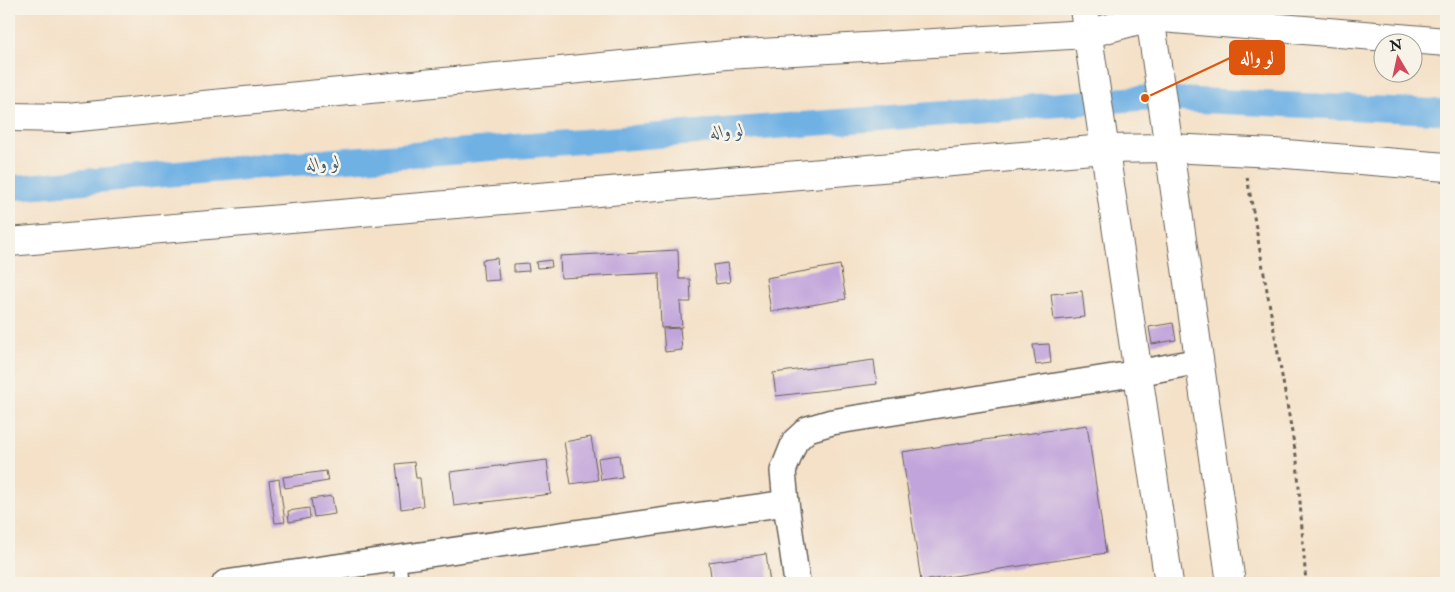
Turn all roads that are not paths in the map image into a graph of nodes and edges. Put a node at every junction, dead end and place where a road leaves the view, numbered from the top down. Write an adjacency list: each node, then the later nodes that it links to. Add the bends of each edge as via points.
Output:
1 (1151, 21): 2 (street); 3 (street); 5 (street)
2 (1087, 32): 4 (street, via 726,55 68,118); 6 (street)
3 (1446, 42)
4 (9, 118)
5 (1167, 136): 6 (street); 7 (street, via 1242,151); 9 (street)
6 (1104, 139): 8 (street); 10 (street)
7 (1446, 167)
8 (9, 242)
9 (1199, 361): 10 (street); 16 (street)
10 (1138, 373): 11 (street, via 832,422 808,429 795,441 783,471); 15 (street)
11 (786, 502): 12 (street); 14 (street)
12 (400, 571): 13 (street)
13 (225, 583)
14 (797, 583)
15 (1169, 583)
16 (1231, 583)

